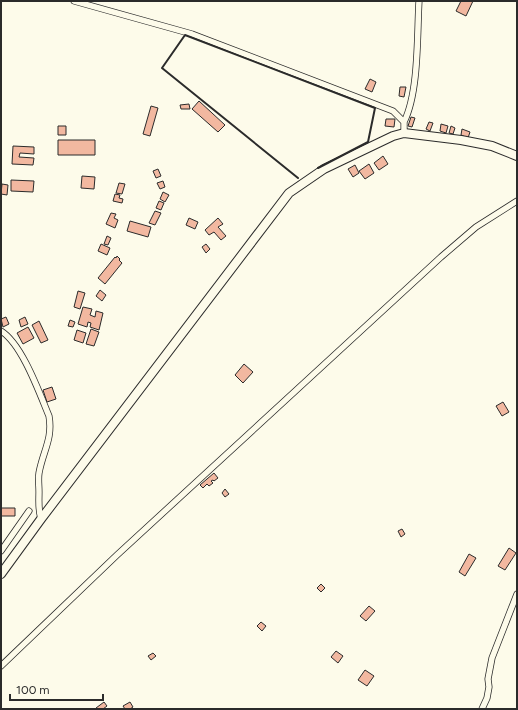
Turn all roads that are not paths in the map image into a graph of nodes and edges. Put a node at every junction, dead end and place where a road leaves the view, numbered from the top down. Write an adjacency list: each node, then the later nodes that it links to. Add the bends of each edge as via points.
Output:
1 (74, 1): 3 (street, via 192,34 393,111)
2 (419, 1): 3 (street, via 413,94)
3 (405, 120): 4 (street)
4 (404, 133): 5 (street, via 434,135 492,146); 9 (street, via 324,169 289,193)
5 (517, 156)
6 (517, 201): 13 (street, via 476,227 441,257 117,555)
7 (1, 331): 9 (street, via 6,333 20,350 49,416 50,436 39,474 38,511)
8 (29, 511): 10 (street)
9 (41, 519): 11 (street)
10 (1, 550)
11 (1, 574)
12 (517, 594): 14 (street, via 492,658 487,698)
13 (1, 666)
14 (482, 709)

